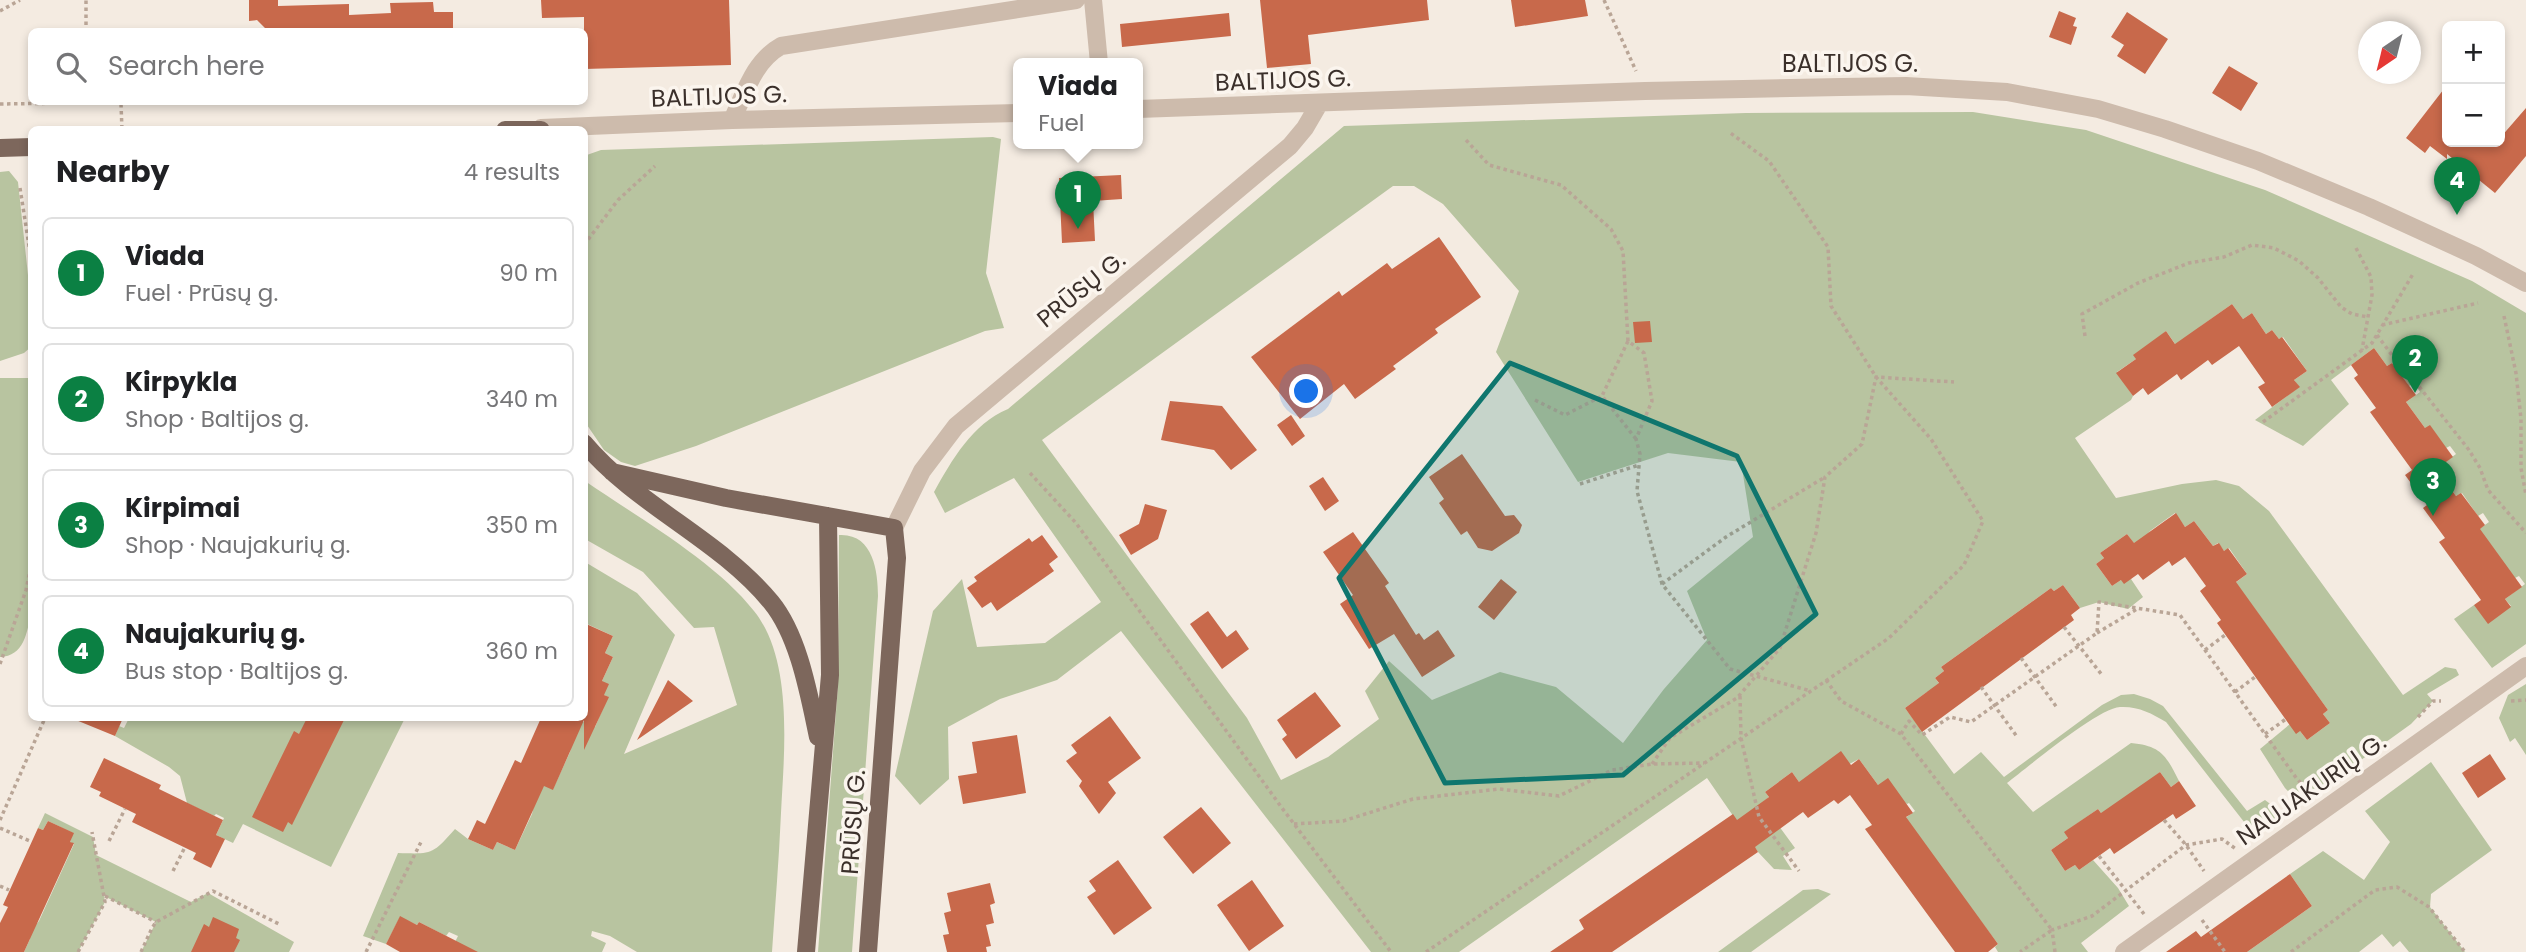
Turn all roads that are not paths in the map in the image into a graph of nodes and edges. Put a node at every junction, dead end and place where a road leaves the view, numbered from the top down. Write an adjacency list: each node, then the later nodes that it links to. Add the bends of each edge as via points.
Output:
1 (1076, 0): 7 (street, via 780,46 760,62)
2 (1093, 0): 3 (street)
3 (1099, 58)
4 (1319, 104): 5 (street, BALTIJOS G.); 11 (street, BALTIJOS G., via 1906,86 2007,92 2098,109 2258,161 2370,207); 15 (street, PRŪSŲ G., via 1290,146 956,426 922,471)
5 (1143, 109)
6 (1013, 113): 7 (street, BALTIJOS G.)
7 (732, 120): 8 (street, BALTIJOS G.)
8 (588, 127)
9 (28, 147): 10 (main road)
10 (0, 148)
11 (2526, 283)
12 (588, 447): 13 (main road, PRŪSŲ G.)
13 (612, 472): 14 (main road); 17 (main road, PRŪSŲ G., via 727,558 772,603 791,639 808,690)
14 (828, 516): 15 (main road); 17 (main road, PRŪSŲ G., via 831,675)
15 (894, 528): 19 (main road, PRŪSŲ G., via 897,558)
16 (2526, 666): 20 (street, NAUJAKURIŲ G.)
17 (822, 754): 18 (main road, PRŪSŲ G.)
18 (806, 952)
19 (868, 952)
20 (2124, 952)

